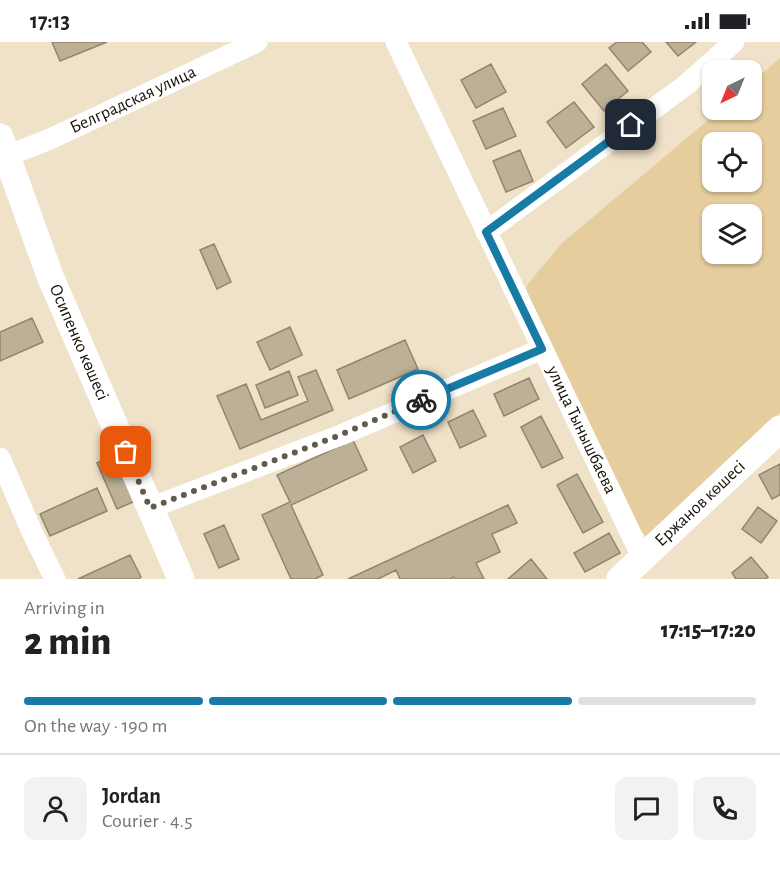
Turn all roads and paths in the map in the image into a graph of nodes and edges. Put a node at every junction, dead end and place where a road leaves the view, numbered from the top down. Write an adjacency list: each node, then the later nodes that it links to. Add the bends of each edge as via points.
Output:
1 (257, 42): 4 (street, Белградская улица, via 50,139)
2 (396, 42): 5 (street, улица Тынышбаева)
3 (734, 42): 5 (street, via 686,85)
4 (3, 147): 9 (main road, Осипенко көшесі, via 50,276)
5 (486, 232): 6 (street, улица Тынышбаева)
6 (542, 349): 9 (street, via 340,435); 10 (street, улица Тынышбаева)
7 (780, 429): 10 (main road, Ержанов көшесі)
8 (0, 458): 11 (street)
9 (150, 508): 12 (main road, Осипенко көшесі)
10 (632, 572)
11 (55, 579)
12 (181, 579)

